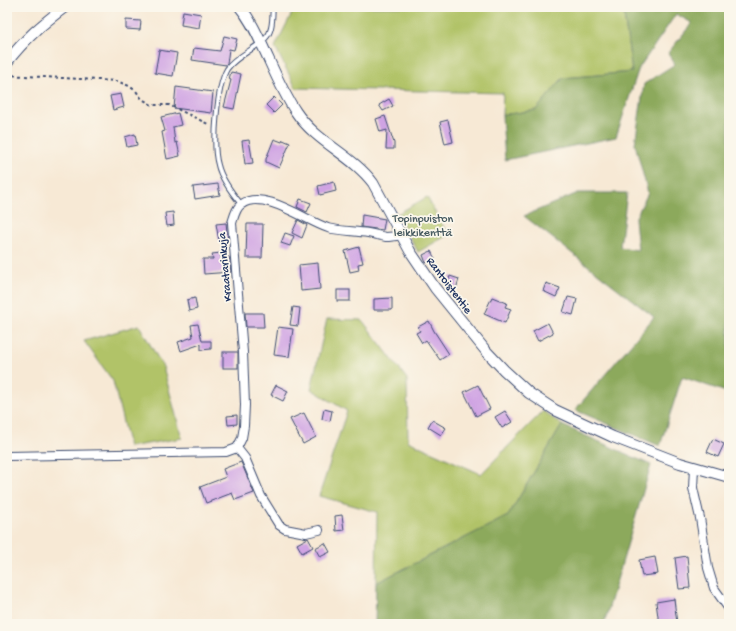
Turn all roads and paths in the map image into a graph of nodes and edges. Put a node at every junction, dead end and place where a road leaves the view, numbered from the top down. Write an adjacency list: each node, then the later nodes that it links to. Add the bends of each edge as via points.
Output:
1 (65, 7): 5 (street, via 41,25)
2 (240, 7): 4 (street, Rantoistentie, via 254,27)
3 (273, 7): 4 (lane, via 270,32)
4 (261, 43): 7 (lane, via 236,58 227,70 221,84); 9 (street, Rantoistentie, via 277,79 297,113 373,183)
5 (7, 62)
6 (7, 75): 7 (path, via 117,81 130,86 142,99 152,104 178,108 183,113)
7 (216, 128): 8 (lane, via 218,165)
8 (241, 204): 9 (street, via 251,200 267,201 328,228 386,237); 10 (street, Kraatarinkuja, via 232,223 245,405 242,438)
9 (401, 235): 12 (street, Rantoistentie, via 435,288 469,331 529,393 555,410 613,437)
10 (237, 448): 11 (street, via 226,452); 14 (street, via 245,458 260,496 278,525 306,533)
11 (7, 456)
12 (694, 468): 13 (street, Rantoistentie); 15 (street, via 693,488 708,568 714,588)
13 (729, 477)
14 (319, 530)
15 (729, 609)

